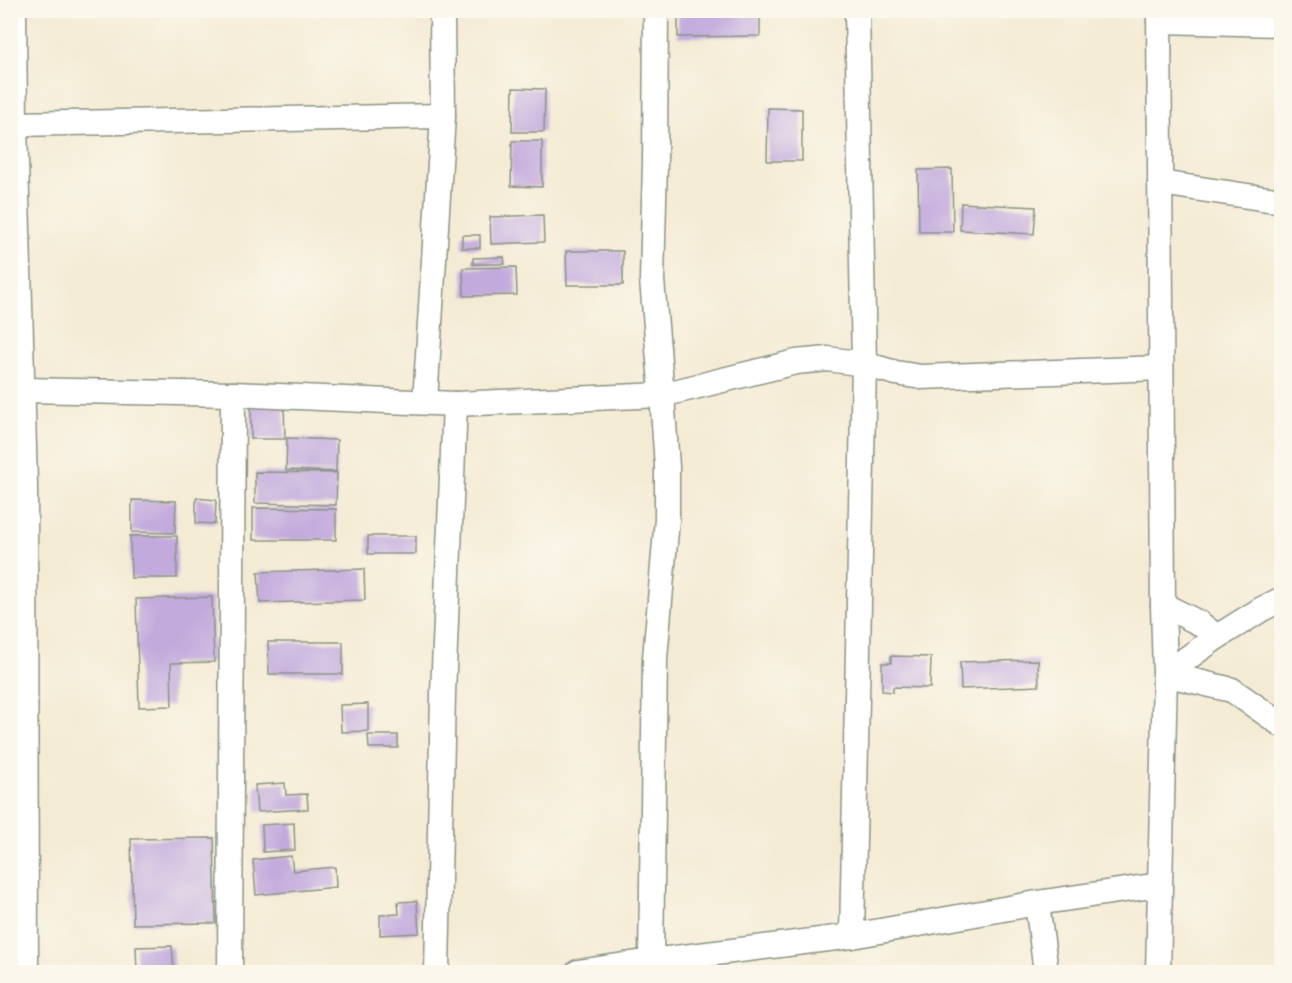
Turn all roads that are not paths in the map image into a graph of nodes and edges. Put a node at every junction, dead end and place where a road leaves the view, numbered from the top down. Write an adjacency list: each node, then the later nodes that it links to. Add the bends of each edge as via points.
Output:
1 (14, 10): 8 (street)
2 (442, 10): 7 (street)
3 (656, 10): 15 (street, via 652,280)
4 (857, 10): 11 (street)
5 (1159, 16): 6 (street); 9 (street)
6 (1281, 24)
7 (442, 116): 8 (street); 16 (street)
8 (15, 124): 13 (street)
9 (1160, 183): 10 (street); 12 (street)
10 (1281, 201)
11 (864, 364): 12 (street, via 921,377); 15 (street, via 828,359 796,362); 25 (street)
12 (1161, 368): 19 (street)
13 (22, 390): 14 (street); 27 (street)
14 (233, 394): 16 (street); 28 (street)
15 (662, 395): 17 (street); 26 (street, via 667,519 655,658)
16 (425, 402): 17 (street)
17 (455, 404): 29 (street)
18 (1281, 599): 20 (street)
19 (1162, 605): 20 (street); 21 (street)
20 (1217, 637): 21 (street)
21 (1166, 674): 22 (street, via 1232,690); 23 (street)
22 (1281, 725)
23 (1159, 885): 24 (street); 32 (street)
24 (1037, 903): 25 (street); 31 (street)
25 (852, 936): 26 (street)
26 (651, 960): 30 (street)
27 (26, 972)
28 (230, 972)
29 (437, 972)
30 (578, 972)
31 (1046, 972)
32 (1158, 972)

